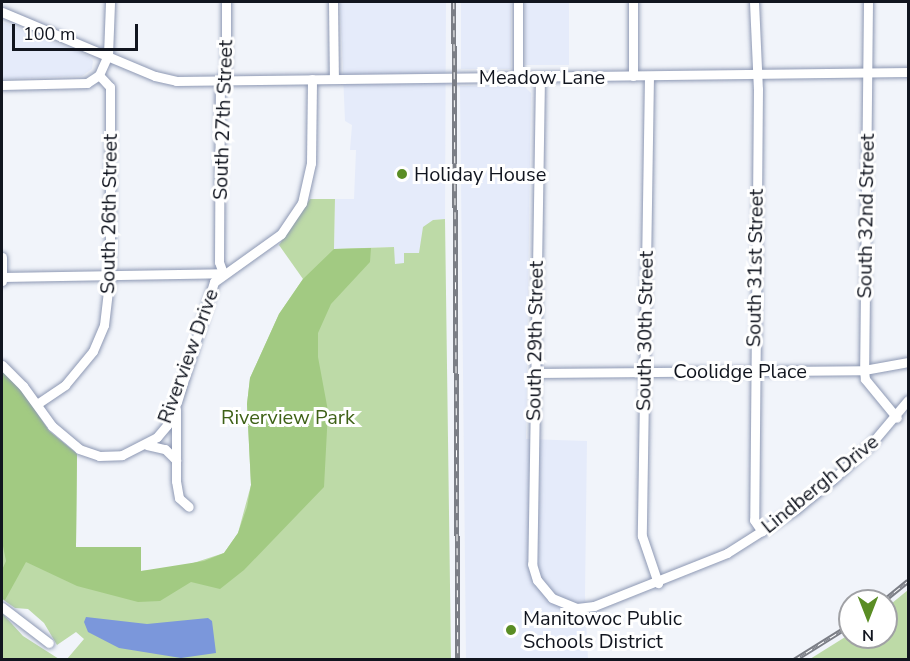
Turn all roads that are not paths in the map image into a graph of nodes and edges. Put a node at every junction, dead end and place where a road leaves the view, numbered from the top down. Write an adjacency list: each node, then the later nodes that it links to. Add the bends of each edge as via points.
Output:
1 (110, 2): 9 (street)
2 (226, 2): 20 (street, South 27th Street, via 226,67)
3 (333, 2): 19 (street)
4 (518, 2): 16 (street)
5 (633, 2): 14 (street)
6 (754, 2): 12 (street, South 31st Street)
7 (868, 2): 11 (street, South 32nd Street)
8 (2, 12): 9 (street)
9 (108, 55): 13 (street); 20 (street, Meadow Lane, via 176,81)
10 (909, 72): 11 (street, Meadow Lane)
11 (868, 73): 12 (street, Meadow Lane); 29 (street, South 32nd Street)
12 (757, 74): 15 (street, Meadow Lane); 31 (street, South 31st Street)
13 (99, 75): 21 (street, via 87,83); 24 (street, South 26th Street, via 110,87)
14 (633, 76): 15 (street, Meadow Lane); 17 (street, Meadow Lane)
15 (648, 76): 30 (street, South 30th Street)
16 (518, 77): 17 (street, Meadow Lane); 19 (street, Meadow Lane)
17 (540, 77): 32 (street, South 29th Street)
18 (312, 79): 19 (street, Meadow Lane); 20 (street, Meadow Lane); 23 (street, Riverview Drive, via 311,164 302,203 281,234)
19 (334, 79)
20 (222, 80): 23 (street, South 27th Street, via 219,262)
21 (2, 85)
22 (2, 257): 25 (street)
23 (223, 273): 24 (street); 34 (street, Riverview Drive, via 214,282 205,303)
24 (110, 274): 25 (street); 35 (street, South 26th Street, via 104,324 93,351 65,385)
25 (2, 278): 26 (street)
26 (2, 284)
27 (909, 362): 29 (street, Coolidge Place)
28 (2, 364): 35 (street, Riverview Drive)
29 (864, 370): 31 (street, Coolidge Place); 36 (street, South 32nd Street, via 864,379)
30 (644, 371): 31 (street, Coolidge Place); 32 (street, Coolidge Place); 41 (street, South 30th Street, via 642,536)
31 (753, 371): 40 (street, South 31st Street, via 754,520)
32 (535, 373): 42 (street, South 29th Street, via 532,564 537,580)
33 (909, 400): 36 (street, Lindbergh Drive)
34 (177, 402): 37 (street, Riverview Drive, via 167,425); 38 (street)
35 (37, 404): 37 (street, Riverview Drive, via 69,443 91,454 122,455)
36 (897, 418): 40 (street, Lindbergh Drive, via 833,479)
37 (147, 445): 38 (street, via 165,448)
38 (176, 460): 39 (street, via 179,498)
39 (189, 507)
40 (762, 532): 41 (street, Lindbergh Drive, via 727,553)
41 (658, 584): 42 (street, Lindbergh Drive, via 594,606 577,608)
42 (552, 598)
43 (2, 606): 44 (street)
44 (49, 643)

